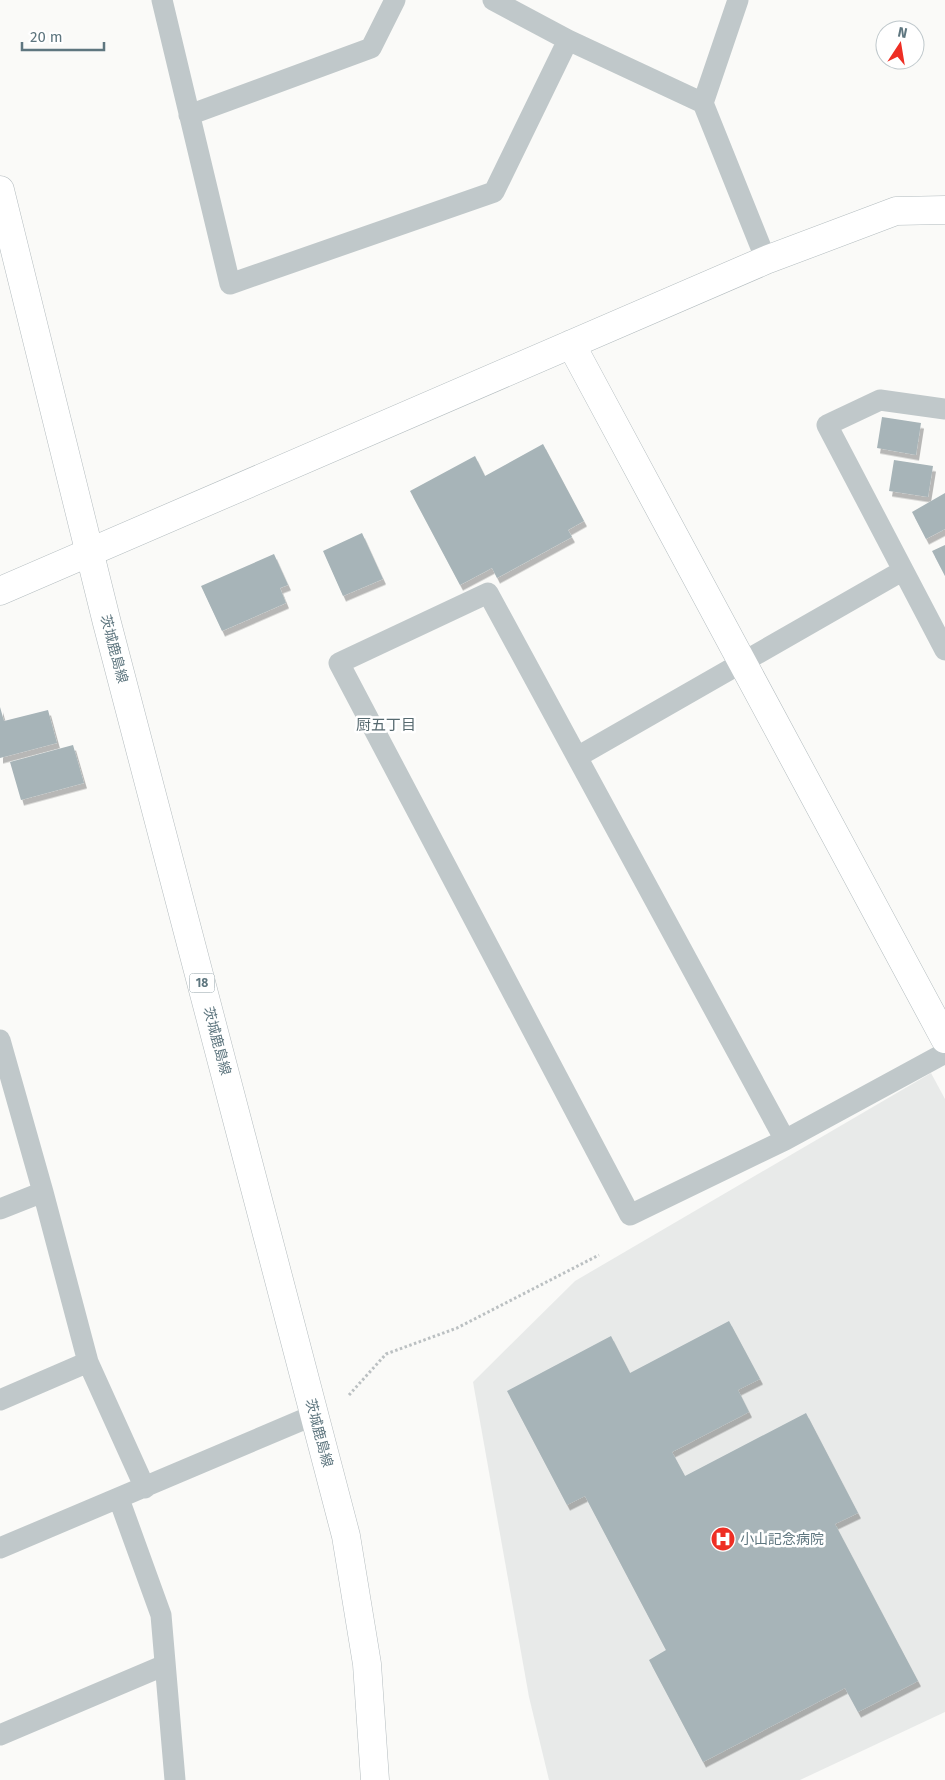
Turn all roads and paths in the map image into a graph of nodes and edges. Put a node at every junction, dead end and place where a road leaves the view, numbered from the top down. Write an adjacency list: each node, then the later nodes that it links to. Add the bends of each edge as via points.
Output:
1 (162, 0): 7 (street)
2 (394, 0): 7 (street, via 371,48)
3 (493, 0): 5 (street)
4 (738, 0): 6 (street)
5 (568, 40): 6 (street); 7 (street, via 494,192 230,284)
6 (702, 103): 10 (street)
7 (189, 115)
8 (0, 190): 13 (street, 茨城鹿島線 / 18)
9 (945, 210): 10 (street, via 896,212)
10 (766, 260): 11 (street)
11 (571, 344): 13 (street); 17 (street)
12 (945, 409): 14 (street, via 880,400 827,426)
13 (89, 551): 15 (street); 29 (street, 茨城鹿島線 / 18)
14 (902, 571): 16 (street); 17 (street)
15 (0, 591)
16 (945, 650)
17 (742, 662): 18 (street); 19 (street)
18 (576, 757): 22 (street); 22 (street, via 488,593 338,663 630,1215)
19 (945, 1039)
20 (0, 1040): 23 (street)
21 (945, 1053): 22 (street)
22 (785, 1140)
23 (43, 1192): 24 (street); 26 (street)
24 (0, 1209)
25 (599, 1255): 27 (path, via 457,1328 386,1354)
26 (88, 1362): 28 (street); 30 (street)
27 (349, 1395)
28 (0, 1400)
29 (314, 1415): 30 (street); 36 (street, 茨城鹿島線 / 18, via 346,1536 367,1664)
30 (145, 1488): 31 (street)
31 (119, 1499): 32 (street); 33 (street, via 161,1614)
32 (0, 1548)
33 (165, 1665): 34 (street); 35 (street)
34 (0, 1735)
35 (175, 1780)
36 (374, 1780)

